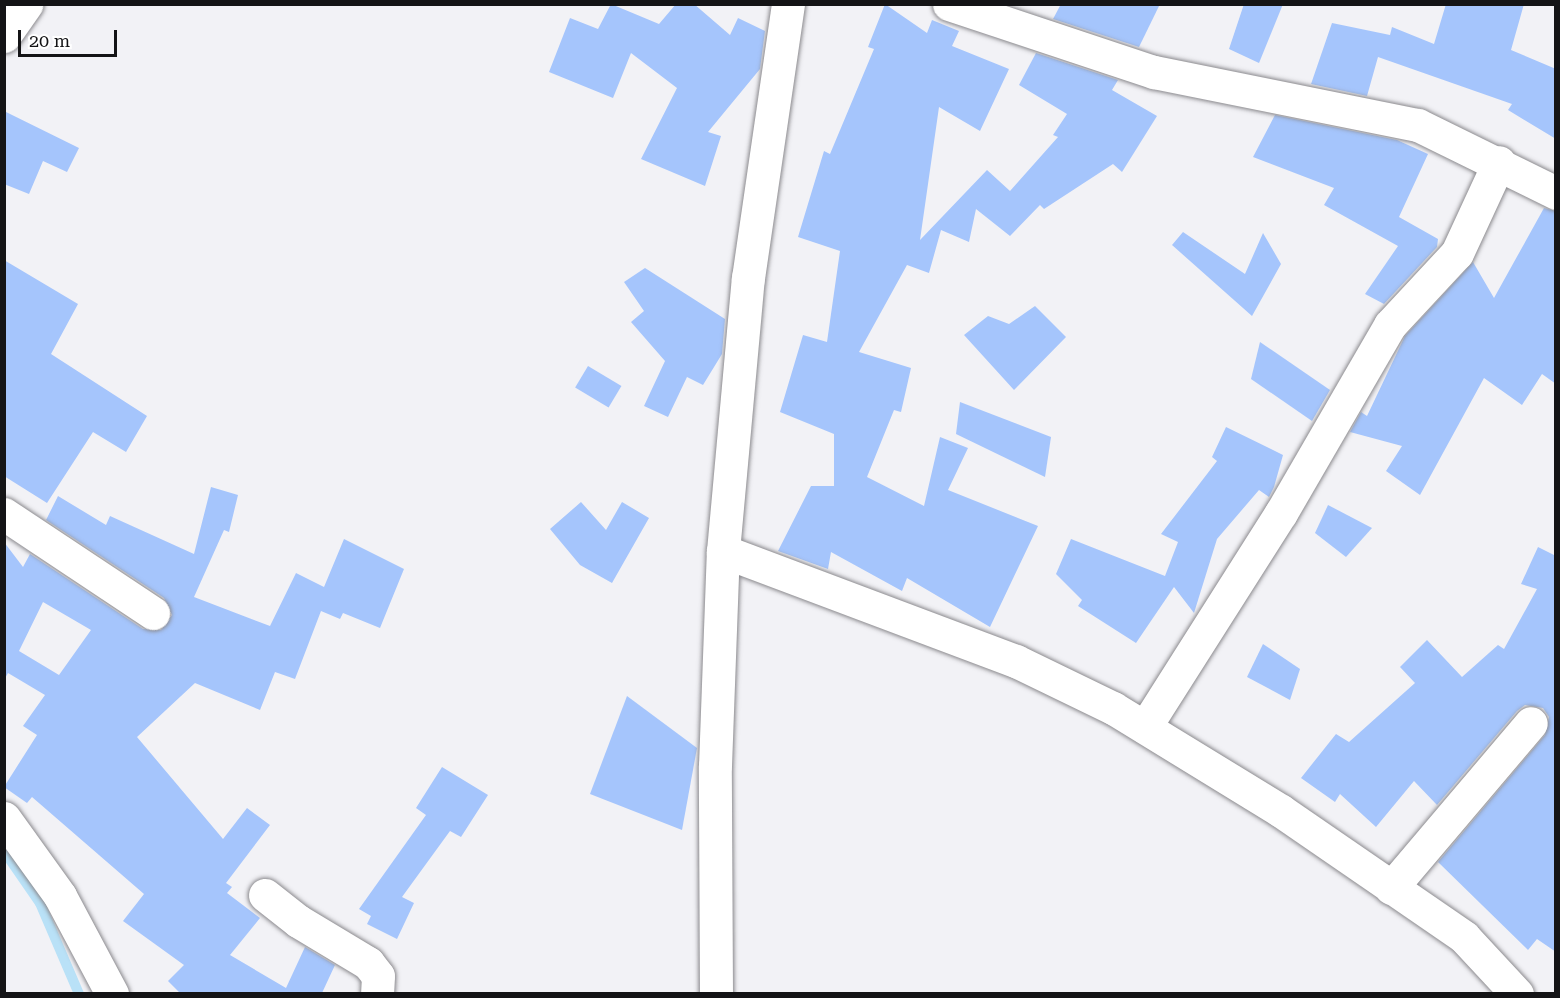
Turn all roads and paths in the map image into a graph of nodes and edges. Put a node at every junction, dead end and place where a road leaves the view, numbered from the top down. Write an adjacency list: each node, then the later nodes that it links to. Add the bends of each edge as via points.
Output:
1 (26, 4): 4 (street)
2 (788, 4): 8 (street, via 748,278)
3 (949, 4): 5 (street, via 1144,69 1418,125)
4 (4, 36)
5 (1499, 162): 6 (street); 11 (street, via 1457,253 1390,325 1281,513)
6 (1556, 193)
7 (4, 513): 9 (street)
8 (723, 551): 11 (street, via 1016,661); 17 (street, via 715,766)
9 (153, 613)
10 (1531, 723): 13 (street)
11 (1145, 728): 13 (street, via 1281,812)
12 (4, 818): 15 (street, via 60,896)
13 (1390, 888): 18 (street, via 1464,937)
14 (265, 895): 16 (street, via 298,921 368,963 378,976)
15 (112, 993)
16 (377, 993)
17 (716, 993)
18 (1516, 993)

